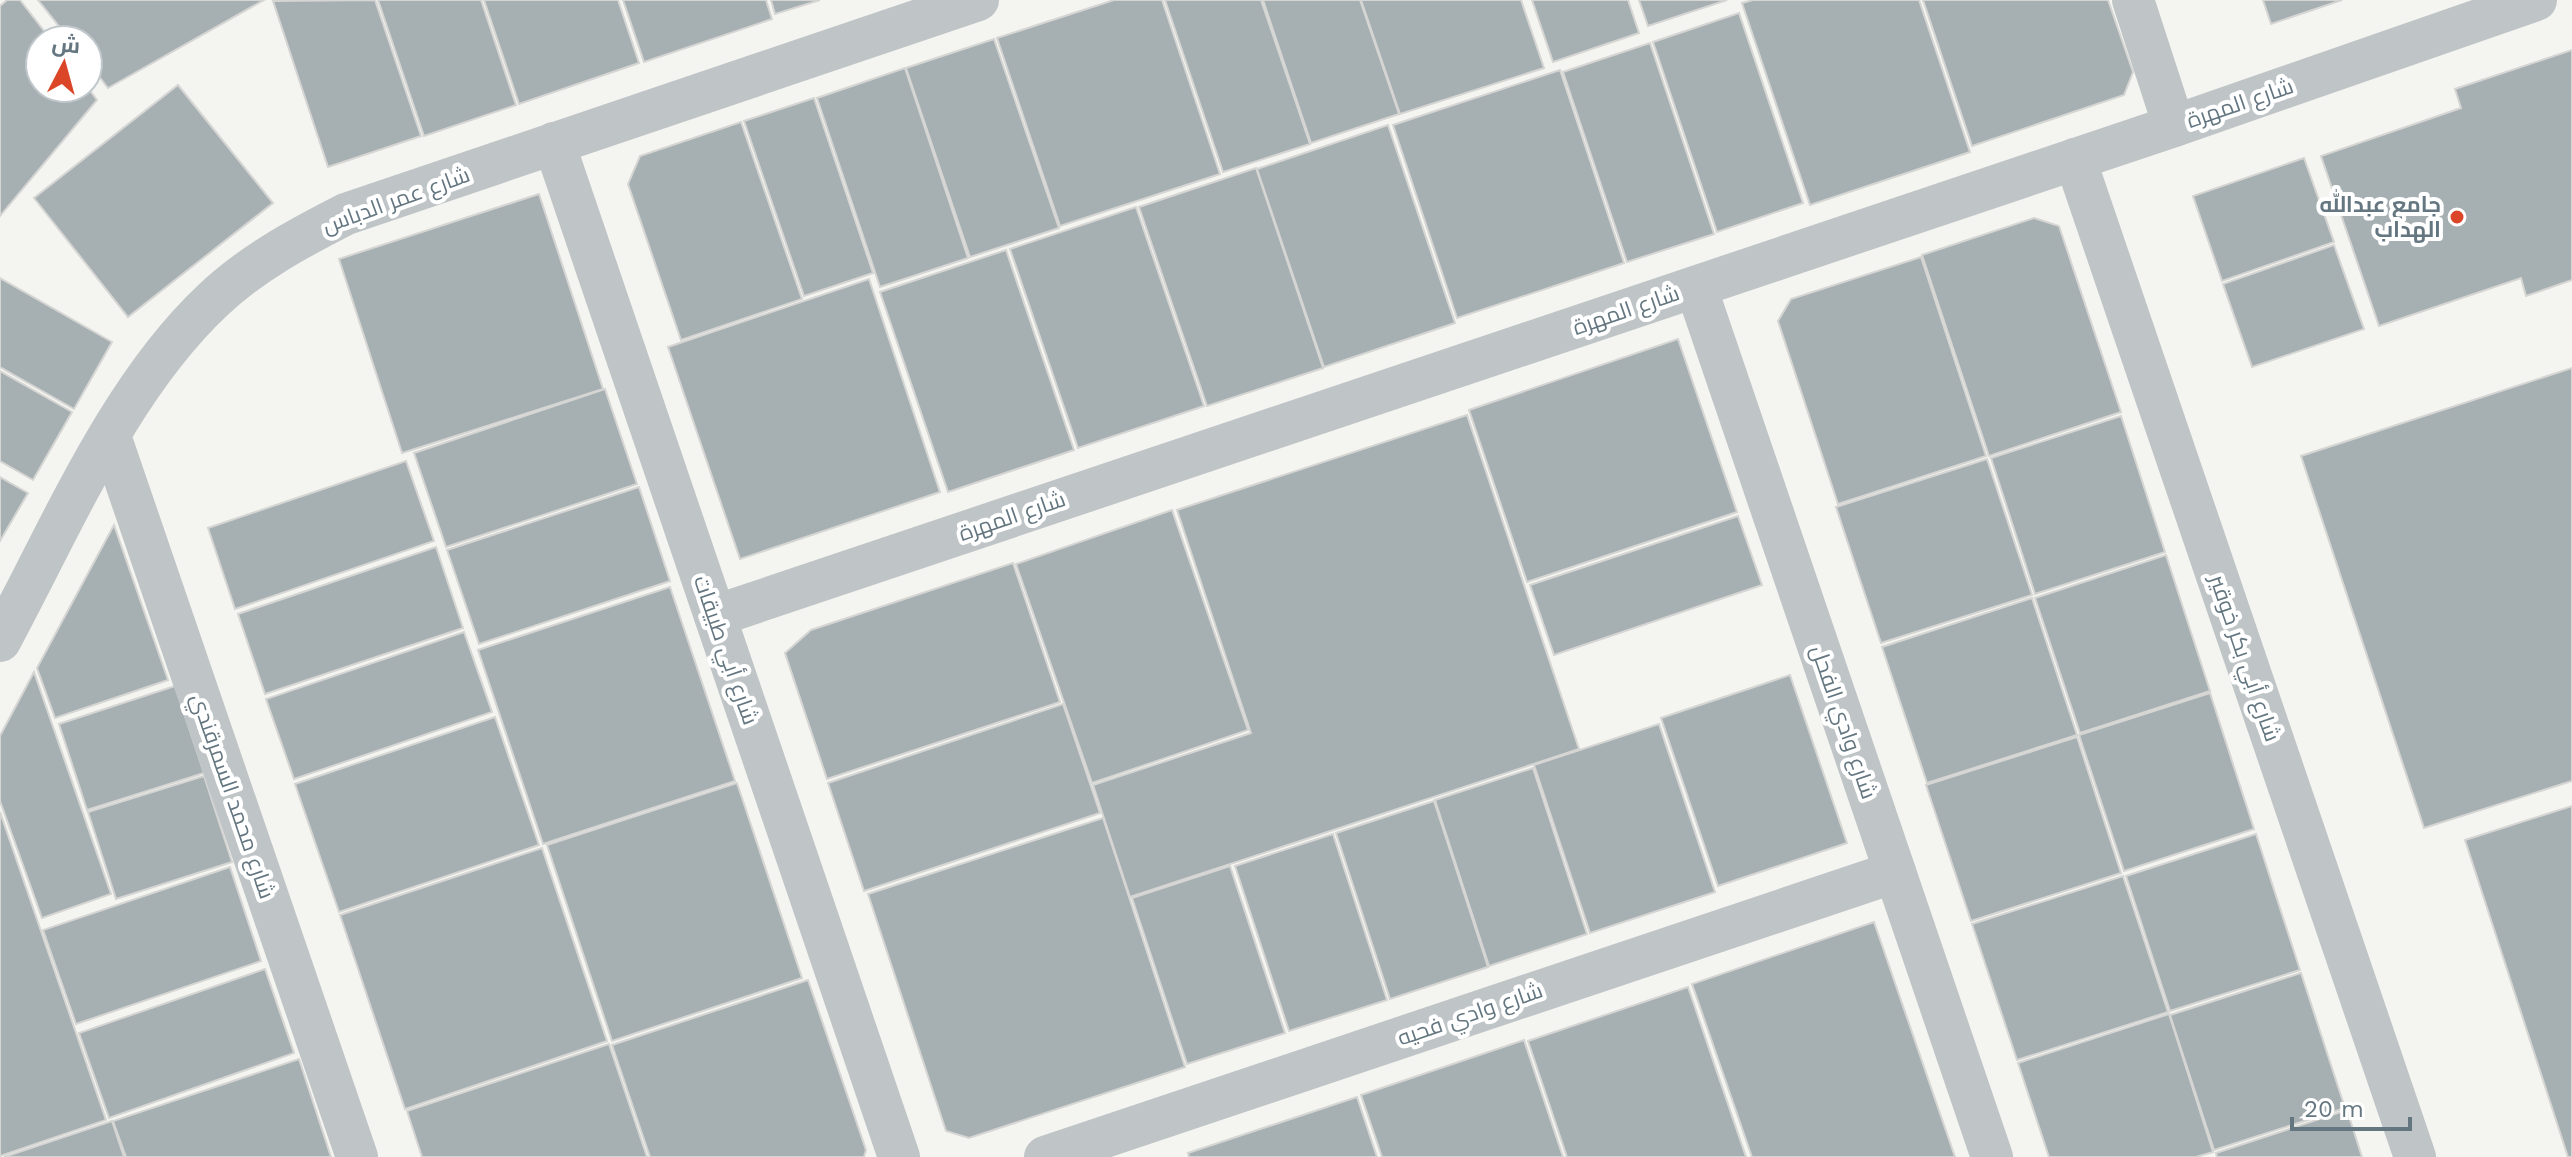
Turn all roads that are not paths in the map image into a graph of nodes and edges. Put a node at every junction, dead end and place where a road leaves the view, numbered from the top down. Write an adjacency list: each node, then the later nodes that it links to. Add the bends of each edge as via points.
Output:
1 (2133, 0): 4 (street)
2 (2536, 0): 4 (street, شارع المهرة)
3 (955, 4): 5 (street, شارع عمر الدباس)
4 (2174, 126): 6 (street, شارع المهرة)
5 (554, 143): 8 (street, شارع عمر الدباس, via 346,214 253,267 179,333 148,372); 9 (street, شارع أبي طبيقات)
6 (2075, 159): 7 (street, شارع المهرة); 16 (street, شارع أبي بكر خوقير)
7 (1696, 287): 9 (street, شارع المهرة); 11 (street, شارع وادي الفحل)
8 (110, 436): 10 (street, شارع عمر الدباس); 12 (street, شارع محمد السمرقندي)
9 (715, 616): 13 (street, شارع أبي طبيقات)
10 (0, 641)
11 (1895, 872): 14 (street, شارع وادي فحيه); 15 (street, شارع وادي الفحل)
12 (357, 1157)
13 (899, 1157)
14 (1045, 1157)
15 (1992, 1157)
16 (2415, 1157)

